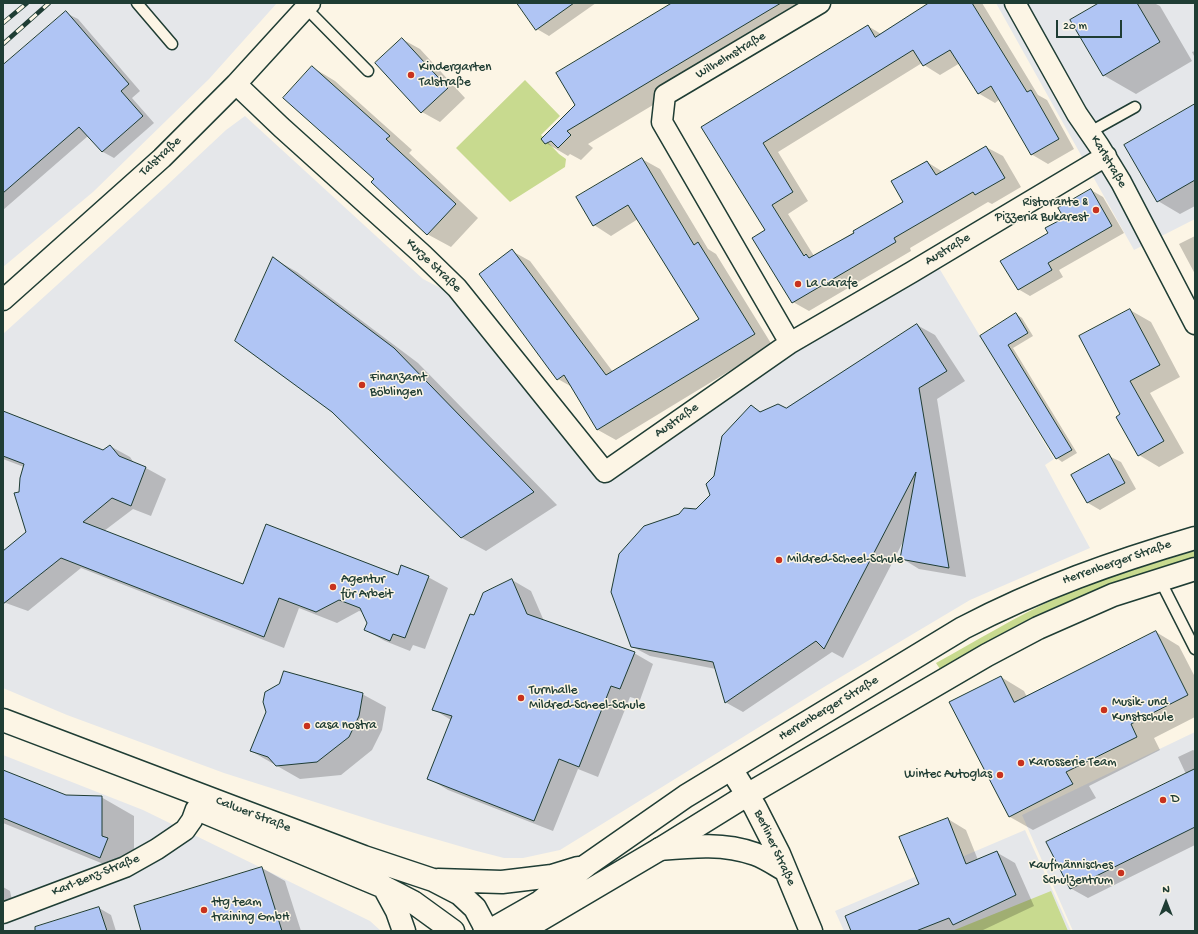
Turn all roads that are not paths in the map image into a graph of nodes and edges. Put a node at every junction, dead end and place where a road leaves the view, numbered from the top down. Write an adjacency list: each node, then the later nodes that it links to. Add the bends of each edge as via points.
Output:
1 (137, 3): 5 (lane)
2 (820, 3): 14 (street, Wilhelmstraße, via 665,95 662,122)
3 (1016, 3): 9 (street, Karlstraße, via 1077,114)
4 (308, 5): 6 (lane); 7 (street, Talstraße)
5 (172, 44)
6 (368, 71)
7 (236, 84): 12 (street, Talstraße, via 162,158); 15 (street, Kurze Straße, via 457,288)
8 (1135, 107): 9 (lane)
9 (1090, 132): 10 (street, Karlstraße)
10 (1106, 156): 11 (street, Karlstraße); 14 (street, Austraße)
11 (1188, 292): 13 (street, Karlstraße)
12 (3, 300)
13 (1195, 324)
14 (790, 343): 15 (street, Austraße)
15 (605, 472)
16 (1195, 538): 22 (main road, Herrenberger Straße, via 1105,566 995,611)
17 (1195, 569): 18 (main road)
18 (1160, 580): 19 (lane); 23 (main road, via 1113,595 1038,628)
19 (1195, 649)
20 (3, 720): 28 (main road, Calwer Straße, via 364,857)
21 (3, 735): 24 (main road, Calwer Straße)
22 (731, 769): 23 (main road, Berliner Straße); 26 (main road, Herrenberger Straße, via 686,796)
23 (748, 795): 25 (main road); 27 (main road, Berliner Straße)
24 (196, 808): 29 (main road, Calwer Straße); 30 (street, Karl-Benz-Straße, via 185,830 125,867)
25 (660, 849): 27 (main road, via 712,846 733,848 757,855); 35 (main road)
26 (587, 865): 28 (main road, via 552,876 502,882); 34 (main road, Herrenberger Straße, via 540,902)
27 (786, 870): 36 (main road, Berliner Straße)
28 (433, 880): 33 (main road, Calwer Straße, via 460,894 475,908)
29 (384, 887): 31 (main road, via 397,910); 32 (main road, Calwer Straße, via 413,902)
30 (3, 913)
31 (404, 931)
32 (453, 931)
33 (486, 931)
34 (489, 931)
35 (521, 931)
36 (811, 931)

